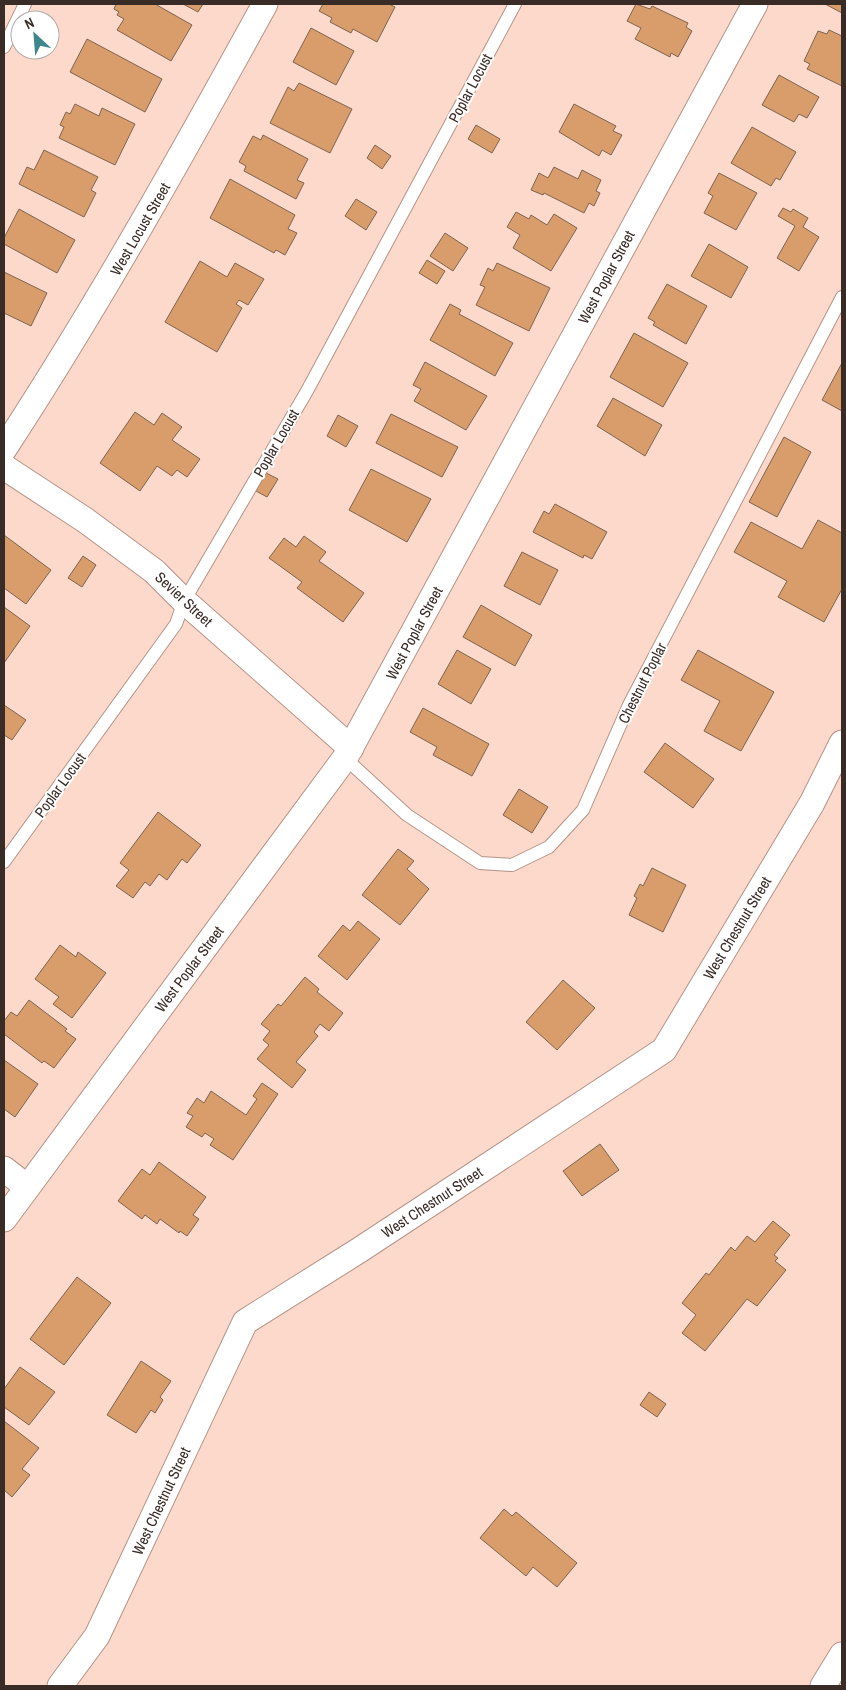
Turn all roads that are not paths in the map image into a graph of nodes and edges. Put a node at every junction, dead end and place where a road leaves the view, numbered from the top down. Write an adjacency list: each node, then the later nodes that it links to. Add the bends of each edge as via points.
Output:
1 (25, 4): 5 (lane)
2 (265, 4): 7 (street, West Locust Street, via 158,200 69,350)
3 (515, 4): 9 (lane, Poplar Locust, via 307,391)
4 (756, 4): 11 (street, West Poplar Street)
5 (4, 47)
6 (842, 297): 11 (lane, Chestnut Poplar, via 629,705 583,810 549,847 512,865 480,863 407,815)
7 (4, 449)
8 (4, 467): 9 (street, Sevier Street, via 146,565)
9 (184, 601): 11 (street, Sevier Street); 12 (lane, Poplar Locust, via 176,624)
10 (842, 743): 17 (street, West Chestnut Street, via 812,803 664,1050 245,1322 98,1636)
11 (348, 753): 14 (street, West Poplar Street)
12 (4, 862)
13 (4, 1169): 14 (street)
14 (27, 1187): 15 (street, West Poplar Street)
15 (4, 1219)
16 (842, 1655): 18 (street)
17 (60, 1686)
18 (823, 1686)

